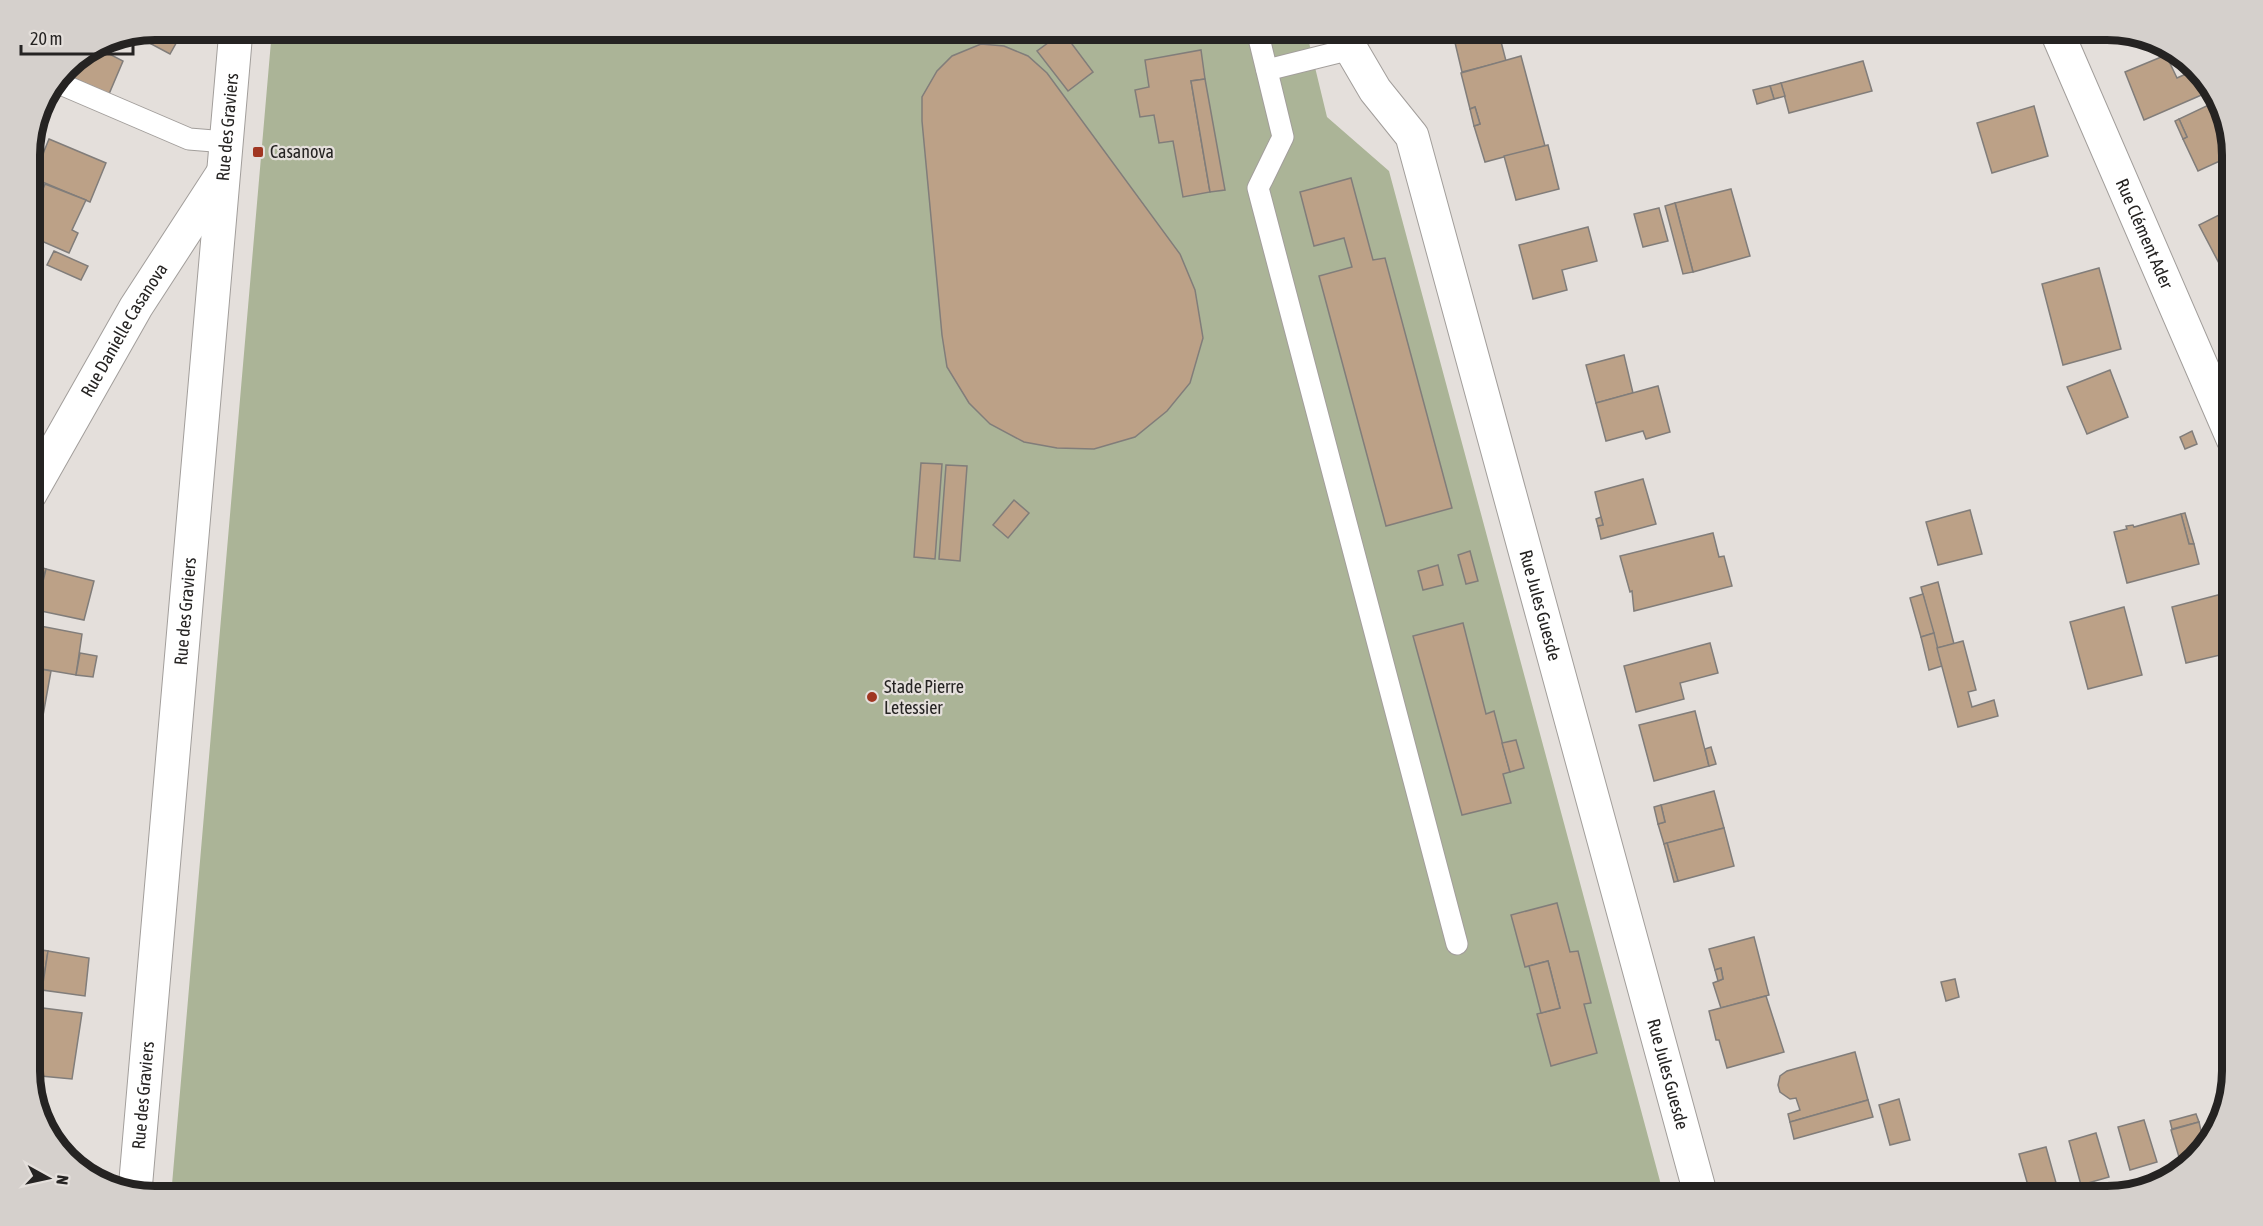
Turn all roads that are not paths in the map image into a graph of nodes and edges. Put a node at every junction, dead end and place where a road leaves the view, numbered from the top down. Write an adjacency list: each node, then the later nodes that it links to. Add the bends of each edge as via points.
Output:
1 (235, 40): 7 (street, Rue des Graviers)
2 (1260, 40): 5 (lane)
3 (1351, 40): 5 (lane); 12 (street, Rue Jules Guesde, via 1375,90 1412,136)
4 (2060, 40): 8 (street, Rue Clément Ader)
5 (1267, 70): 10 (lane, via 1283,137 1258,188)
6 (64, 85): 7 (lane)
7 (225, 157): 9 (street, Rue Danielle Casanova); 11 (street, Rue des Graviers)
8 (2222, 414)
9 (41, 475)
10 (1457, 944)
11 (136, 1184)
12 (1698, 1186)

